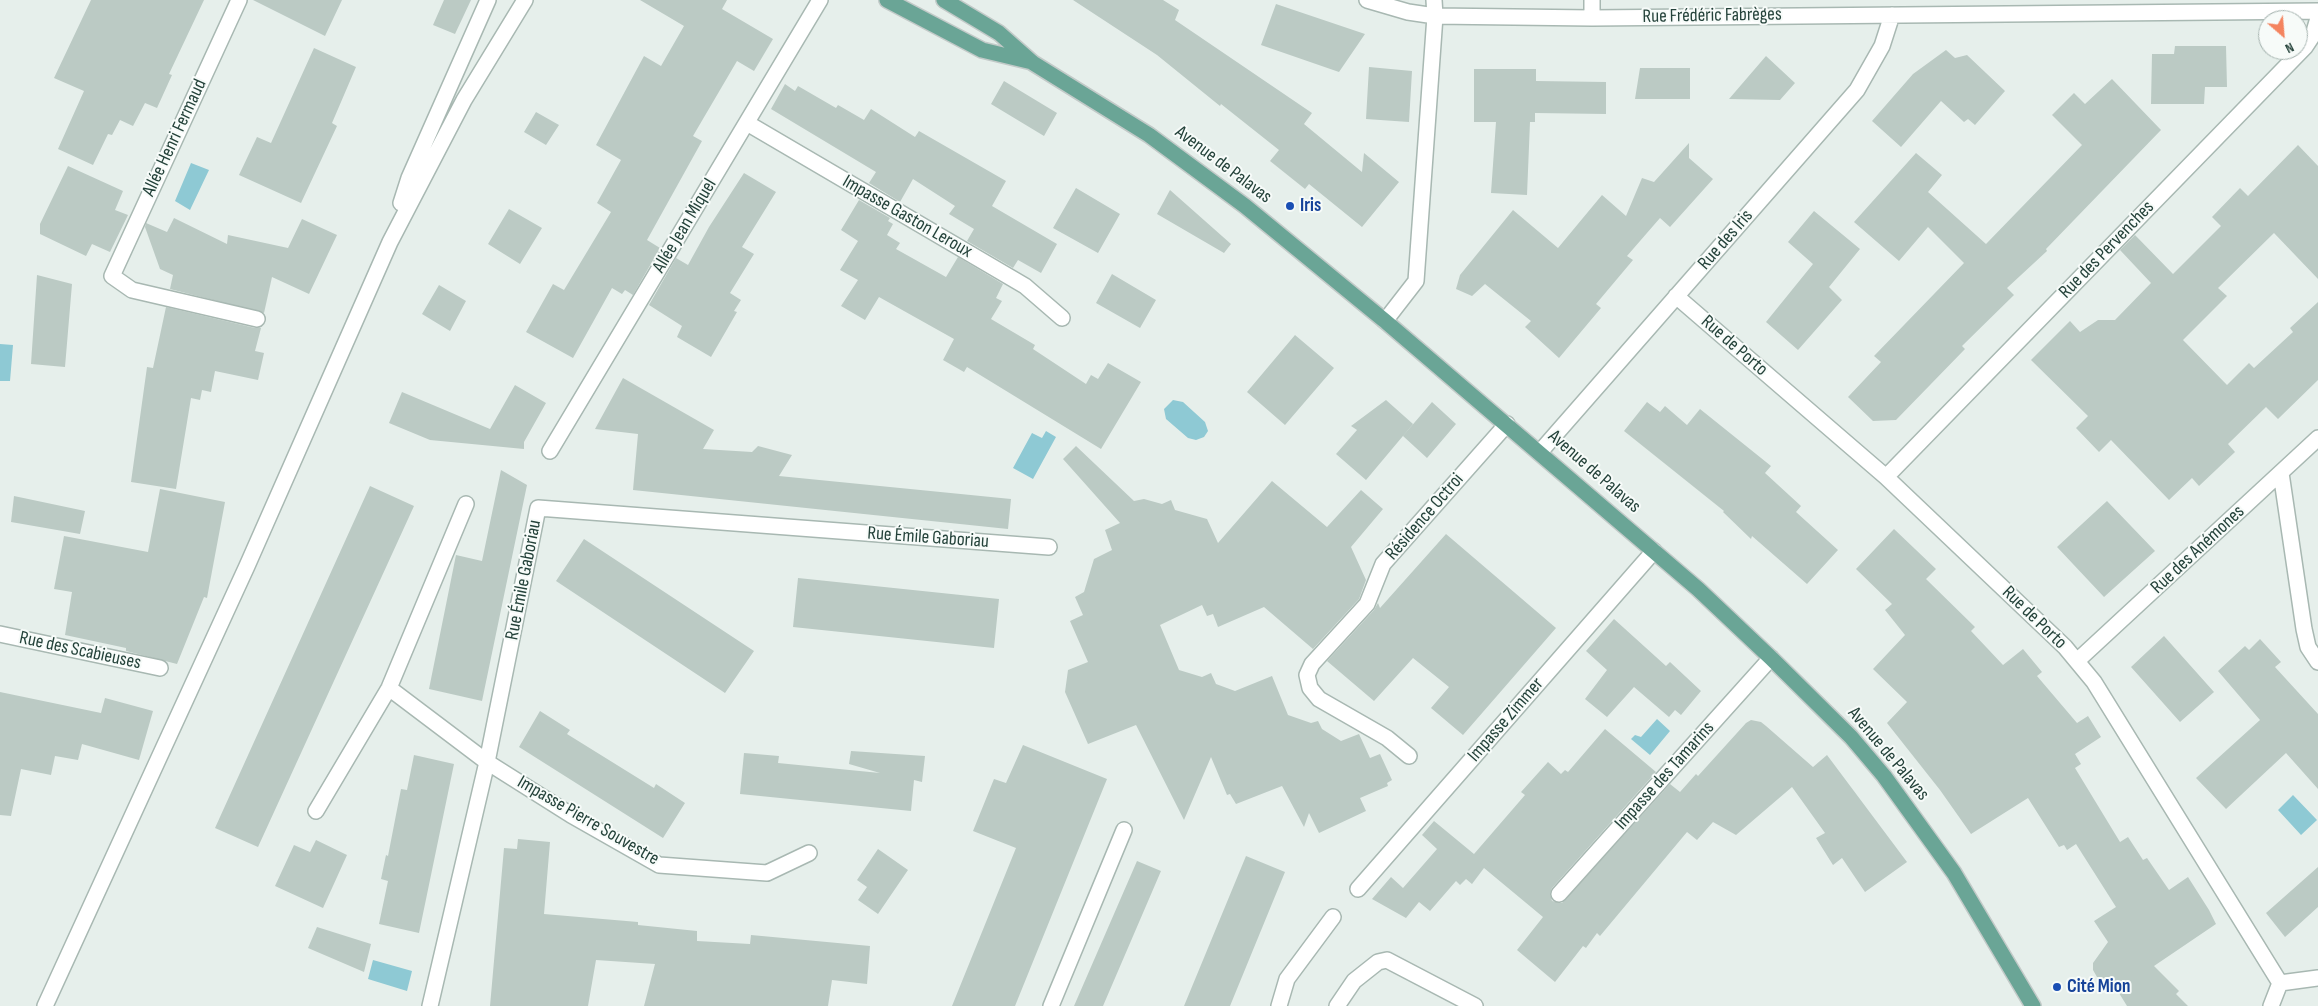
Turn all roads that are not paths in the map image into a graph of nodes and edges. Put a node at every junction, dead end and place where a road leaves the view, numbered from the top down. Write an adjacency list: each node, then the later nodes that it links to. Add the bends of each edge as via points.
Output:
1 (239, 0): 20 (street, Allée Henri Fermaud, via 112,276 132,290)
2 (488, 0): 17 (street, via 409,178)
3 (525, 0): 17 (street, via 464,100)
4 (820, 0): 16 (street, Allée Jean Miquel)
5 (887, 0): 15 (main road, Avenue de Palavas, via 982,50)
6 (944, 0): 15 (main road, Avenue de Palavas, via 999,33)
7 (1367, 0): 12 (street, Rue Frédéric Fabrèges)
8 (1434, 0): 12 (street)
9 (1592, 0): 13 (street)
10 (2318, 11): 11 (street, Rue Frédéric Fabrèges)
11 (1892, 14): 13 (street, Rue Frédéric Fabrèges); 18 (street, Rue des Iris, via 1882,46 1857,90)
12 (1435, 16): 13 (street, Rue Frédéric Fabrèges); 21 (street, via 1416,281)
13 (1592, 18)
14 (2318, 18): 27 (street, Rue des Pervenches, via 2305,47)
15 (1033, 63): 21 (main road, Avenue de Palavas, via 1157,141 1245,206)
16 (747, 123): 19 (street, Impasse Gaston Leroux, via 1025,286); 24 (street, Allée Jean Miquel)
17 (390, 242): 47 (street, via 247,566)
18 (1676, 296): 25 (street, Rue des Iris); 27 (street, Rue de Porto)
19 (1062, 318)
20 (257, 319)
21 (1385, 321): 22 (main road, Avenue de Palavas)
22 (1507, 424): 25 (main road, Avenue de Palavas); 37 (street, Résidence Octroi, via 1383,564 1367,604 1312,664 1307,675 1310,688 1319,699 1387,738)
23 (2318, 438): 26 (street, Rue des Anémones)
24 (550, 452)
25 (1540, 452): 30 (main road, Avenue de Palavas)
26 (2281, 472): 33 (street, Rue des Anémones); 34 (street, via 2304,629 2308,646)
27 (1886, 477): 33 (street, Rue de Porto)
28 (466, 504): 36 (street)
29 (1049, 547): 38 (street, Rue Émile Gaboriau, via 538,508)
30 (1654, 551): 32 (main road, Avenue de Palavas); 42 (street, Impasse Zimmer)
31 (0, 634): 35 (street, Rue des Scabieuses)
32 (1772, 658): 43 (street, Impasse des Tamarins); 53 (main road, Avenue de Palavas, via 1851,737 1884,776 1954,873)
33 (2077, 661): 46 (street, Rue de Porto, via 2094,682)
34 (2318, 662)
35 (160, 668)
36 (390, 688): 38 (street, Impasse Pierre Souvestre); 39 (street)
37 (1409, 756)
38 (487, 762): 41 (street, Impasse Pierre Souvestre, via 659,865 766,873); 48 (street, Rue Émile Gaboriau)
39 (316, 811)
40 (1124, 830): 49 (street)
41 (808, 853)
42 (1358, 889)
43 (1559, 894)
44 (1332, 917): 50 (street, via 1287,978)
45 (2318, 978): 46 (street)
46 (2280, 983): 54 (street)
47 (45, 1006)
48 (430, 1006)
49 (1051, 1006)
50 (1279, 1006)
51 (1338, 1006): 52 (street, via 1354,981 1378,962 1387,960)
52 (1475, 1006)
53 (2033, 1006)
54 (2272, 1006)

